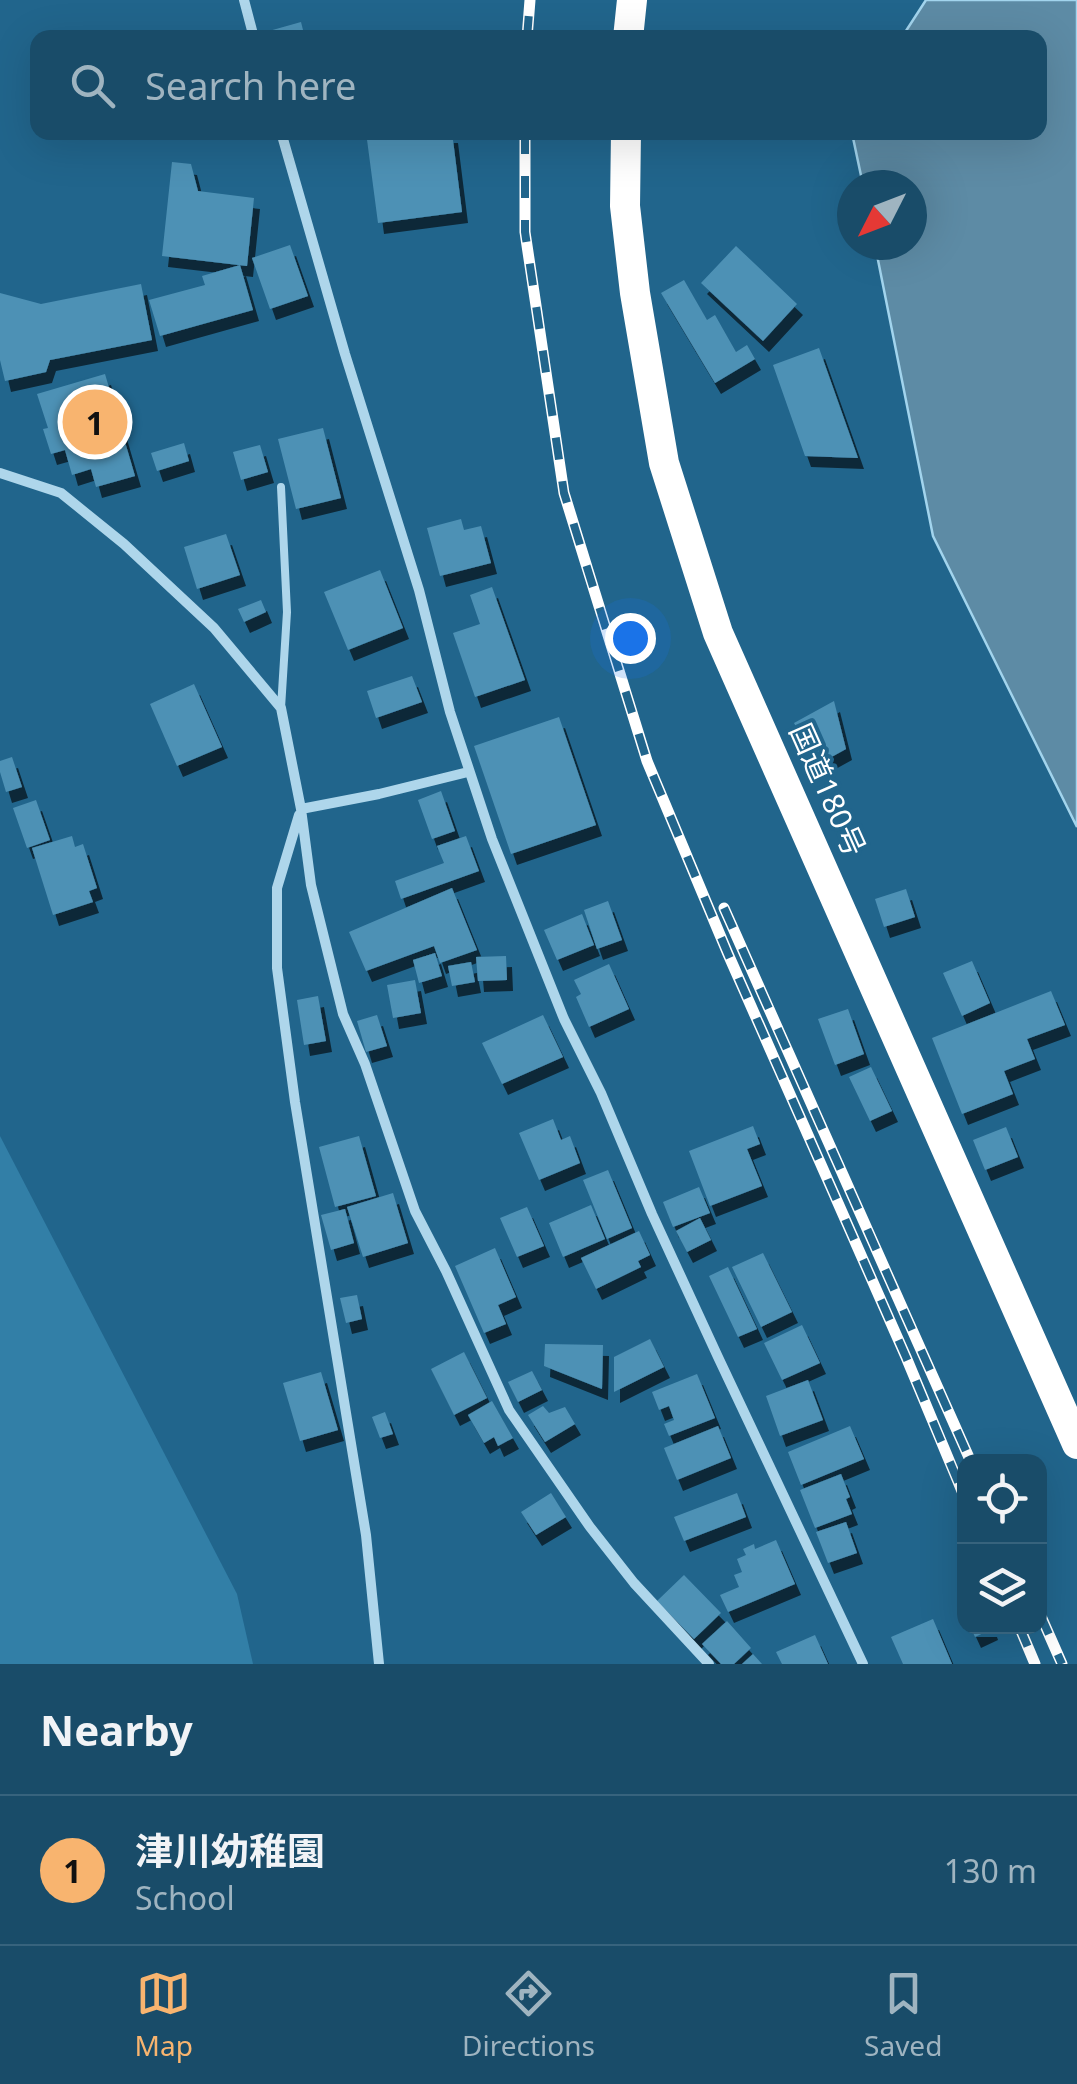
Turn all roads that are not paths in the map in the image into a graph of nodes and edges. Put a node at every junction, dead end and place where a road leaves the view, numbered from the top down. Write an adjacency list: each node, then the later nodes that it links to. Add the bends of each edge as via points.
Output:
1 (244, 0): 3 (street)
2 (632, 0): 4 (highway)
3 (252, 30)
4 (629, 30)
5 (283, 140): 10 (street)
6 (626, 140): 12 (highway, 国道180号, via 634,293 664,463 718,633)
7 (0, 473): 9 (street, via 61,493 124,544 214,628)
8 (281, 488): 9 (lane, via 287,612)
9 (281, 708): 11 (street)
10 (468, 772): 11 (street); 15 (street, via 564,1019)
11 (301, 809): 13 (street, via 278,888 277,968 366,1535); 14 (street, via 343,1014 415,1211 510,1410 590,1527)
12 (1077, 1444)
13 (379, 1664)
14 (709, 1664)
15 (862, 1664)

